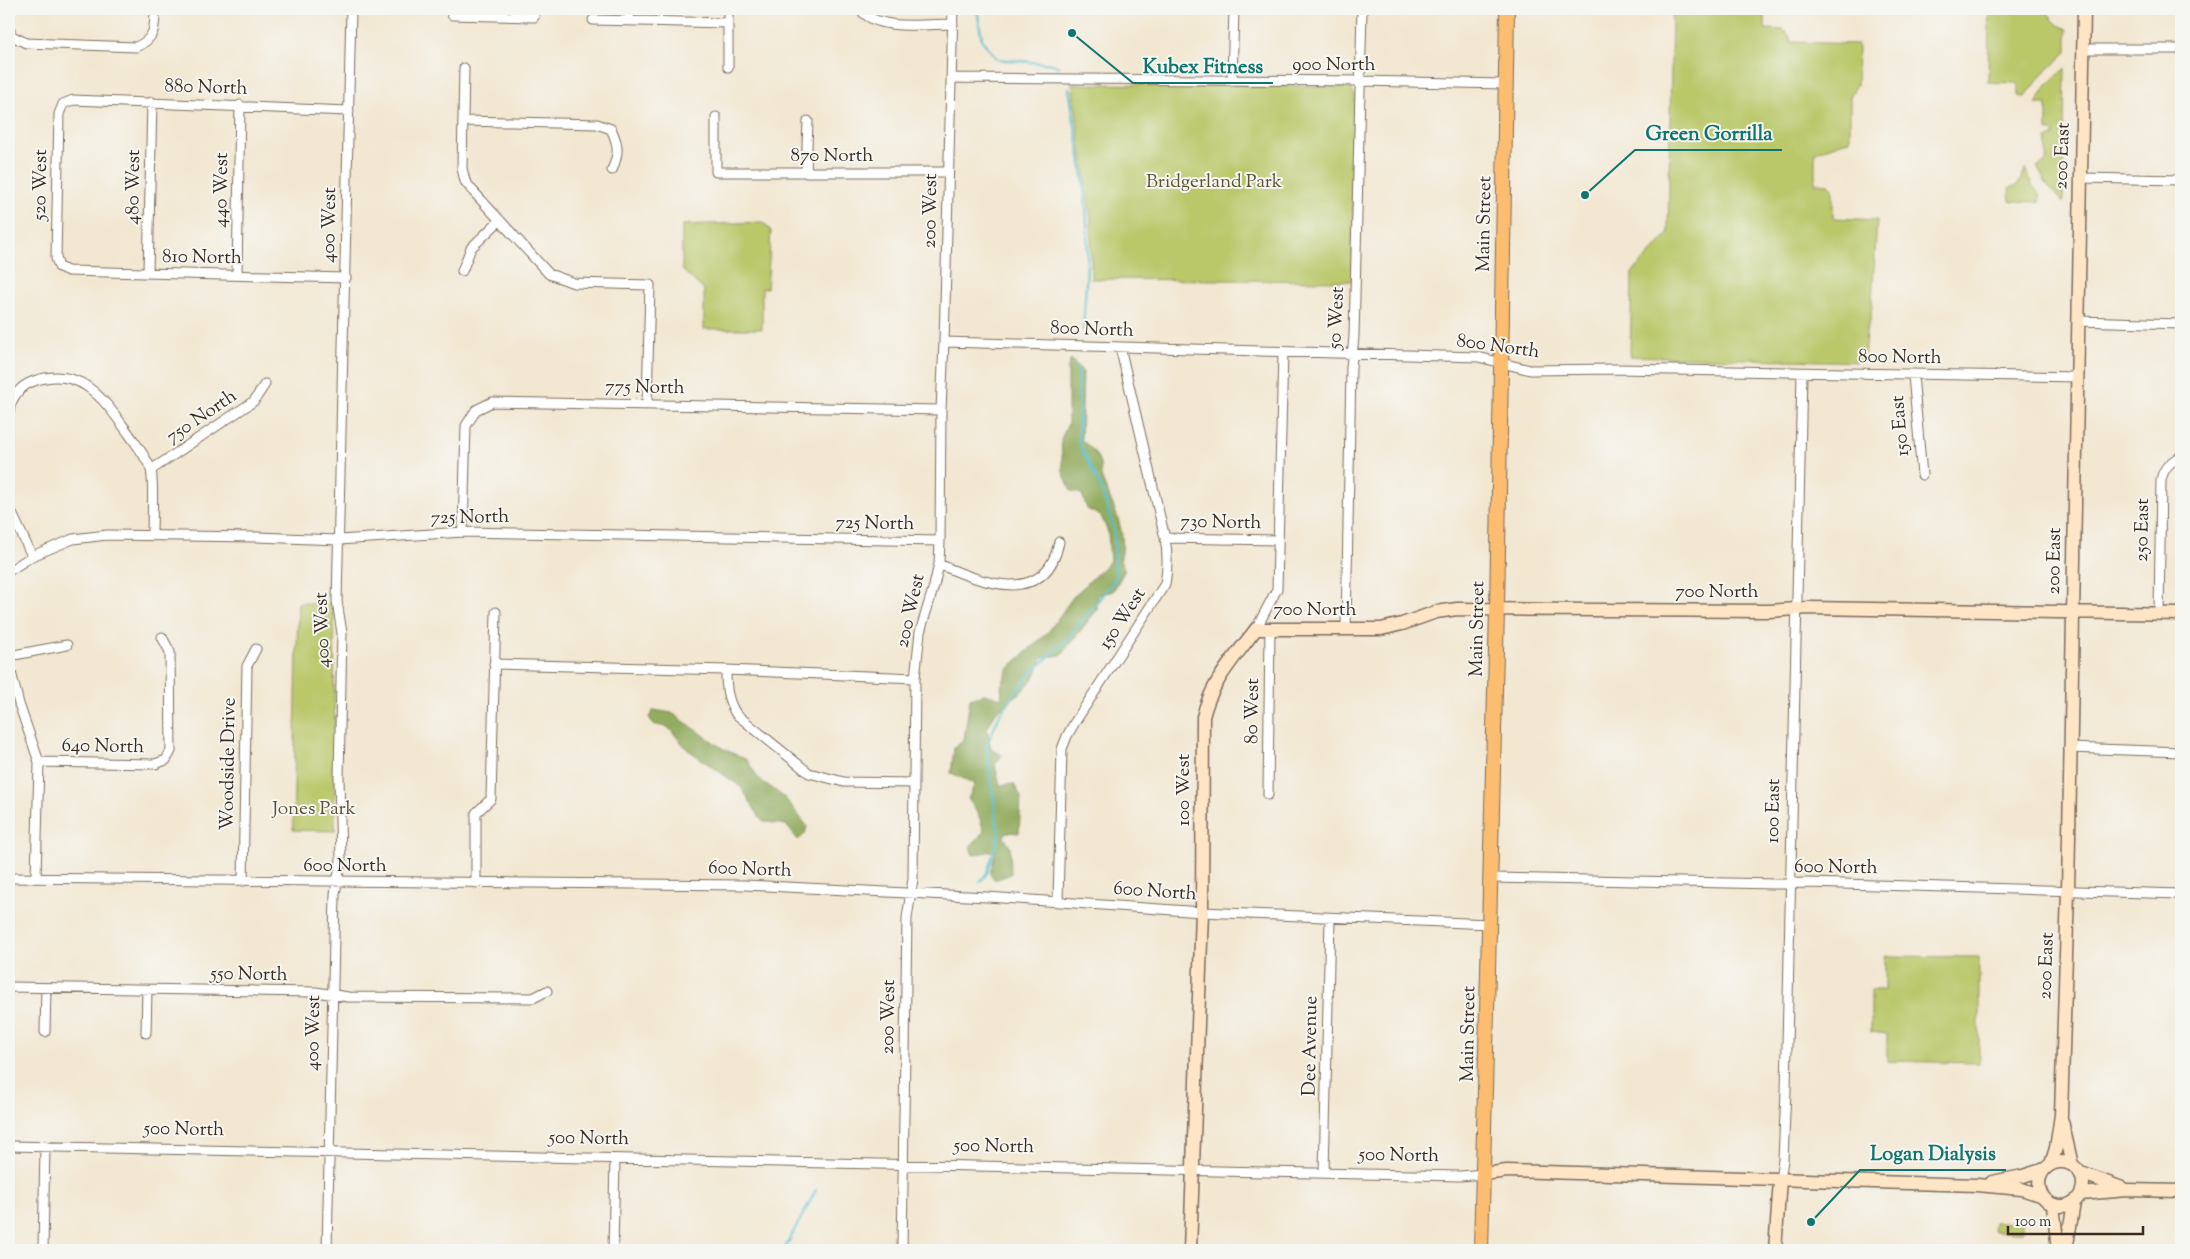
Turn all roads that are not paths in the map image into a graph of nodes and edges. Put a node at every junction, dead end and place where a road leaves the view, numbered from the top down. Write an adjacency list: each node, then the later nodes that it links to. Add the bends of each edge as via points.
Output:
1 (155, 9): 17 (street, via 155,27 148,42 136,47 26,43)
2 (351, 9): 29 (street, 400 West)
3 (630, 9): 14 (street)
4 (728, 9): 15 (street)
5 (860, 9): 16 (street, via 866,17 886,24)
6 (953, 9): 16 (street, 200 West)
7 (1234, 9): 24 (street)
8 (1362, 9): 23 (street, 50 West)
9 (1507, 9): 25 (main road, Main Street)
10 (2084, 9): 18 (street, 200 East)
11 (452, 12): 12 (street)
12 (534, 13)
13 (593, 20): 14 (street)
14 (629, 20): 15 (street)
15 (728, 23): 20 (street)
16 (953, 24): 22 (street, 200 West)
17 (11, 33)
18 (2084, 49): 19 (street); 36 (street, 200 East)
19 (2181, 49)
20 (728, 67)
21 (464, 68): 31 (street)
22 (952, 78): 24 (street, 900 North); 34 (street, 200 West)
23 (1360, 81): 24 (street, 900 North); 25 (street, 900 North); 49 (street, 50 West)
24 (1232, 82)
25 (1505, 84): 50 (main road, Main Street)
26 (152, 102): 27 (street, 880 North, via 73,100); 28 (street, 880 North); 41 (street, 480 West)
27 (63, 104): 39 (street, 520 West, via 60,114 56,258)
28 (240, 105): 29 (street, 880 North); 42 (street, 440 West)
29 (349, 111): 43 (street, 400 West)
30 (716, 117): 35 (street, 870 North, via 716,172)
31 (464, 121): 33 (street, via 597,124 611,129 618,142 618,155); 38 (street, via 462,168 466,181)
32 (808, 121): 35 (street)
33 (612, 170)
34 (948, 172): 35 (street, 870 North); 46 (street, 200 West)
35 (806, 173)
36 (2081, 178): 37 (street); 44 (street, 200 East)
37 (2181, 180)
38 (500, 220): 40 (street, via 471,248); 55 (street, via 549,274 560,280 650,285)
39 (59, 267): 41 (street, 810 North, via 68,271)
40 (462, 271)
41 (148, 273): 42 (street, 810 North)
42 (237, 275): 43 (street, 810 North)
43 (346, 278): 65 (street, 400 West)
44 (2078, 321): 45 (street); 53 (street, 200 East)
45 (2181, 324)
46 (944, 342): 47 (street, 800 North); 56 (street, 200 West)
47 (1120, 347): 48 (street, 800 North); 64 (street, 150 West)
48 (1283, 352): 49 (street, 800 North); 66 (street, 100 West)
49 (1352, 353): 50 (street, 800 North, via 1478,357); 80 (street, 50 West)
50 (1501, 364): 51 (street, 800 North, via 1530,370); 73 (main road, Main Street)
51 (1802, 373): 52 (street, 800 North); 72 (street, 100 East)
52 (1913, 375): 53 (street, 800 North); 60 (street, 150 East)
53 (2077, 377): 75 (street, 200 East)
54 (265, 384): 59 (street, 750 North, via 254,401)
55 (647, 404): 56 (street, 775 North); 62 (street, 775 North, via 492,402 476,410 466,426)
56 (941, 410): 67 (street, 200 West)
57 (9, 411): 59 (street, via 16,393 29,383 44,378 71,378 84,383 110,408)
58 (2181, 456): 76 (street, 250 East, via 2164,469 2161,480)
59 (151, 470): 63 (street)
60 (1922, 475)
61 (9, 501): 69 (street)
62 (463, 532): 65 (street, 725 North); 67 (street, 725 North)
63 (152, 536): 65 (street, 725 North); 69 (street, 725 North, via 107,535 73,539)
64 (1165, 538): 66 (street, 730 North); 104 (street, 150 West, via 1168,558 1164,584 1067,736 1062,749)
65 (339, 540): 98 (street, 400 West, via 341,860)
66 (1278, 540): 79 (street, 100 West, via 1277,589)
67 (940, 541): 70 (street, 200 West)
68 (1059, 542): 70 (street, via 1050,569 1034,580 1016,586 1004,586)
69 (32, 556): 71 (street, 725 North)
70 (938, 564): 88 (street, 200 West, via 920,632)
71 (9, 572)
72 (1797, 609): 73 (street, 700 North); 75 (street, 700 North); 100 (street, 100 East)
73 (1497, 610): 80 (street, 700 North, via 1456,609 1381,629); 96 (main road, Main Street)
74 (496, 612): 86 (street)
75 (2072, 612): 76 (street, 700 North); 89 (street, 200 East)
76 (2159, 614): 77 (street, 700 North)
77 (2181, 614)
78 (1270, 628): 79 (street, 700 North); 80 (street, 700 North); 93 (street, 80 West)
79 (1256, 629): 105 (street, 100 West, via 1215,683 1203,717)
80 (1346, 629)
81 (162, 637): 91 (street, 640 North, via 170,652 171,752 166,760 156,764)
82 (67, 645): 84 (street)
83 (256, 649): 97 (street, Woodside Drive, via 247,666)
84 (9, 656)
85 (9, 664): 91 (street)
86 (494, 664): 87 (street); 99 (street, via 491,799 476,813)
87 (726, 670): 88 (street); 92 (street, via 726,691 736,714 809,772 844,782)
88 (915, 678): 92 (street, 200 West)
89 (2069, 748): 90 (street); 101 (street, 200 East)
90 (2181, 752)
91 (39, 762): 95 (street)
92 (914, 783): 102 (street, 200 West)
93 (1268, 794)
94 (9, 878): 95 (street, 600 North)
95 (36, 878): 97 (street, 600 North)
96 (1491, 878): 100 (street, 600 North); 107 (main road, Main Street)
97 (243, 881): 98 (street, 600 North)
98 (337, 882): 99 (street, 600 North); 112 (street, 400 West)
99 (476, 883): 102 (street, 600 North, via 744,886)
100 (1791, 884): 101 (street, 600 North); 126 (street, 100 East)
101 (2068, 891): 103 (street, 600 North); 115 (street, 200 East)
102 (912, 892): 104 (street, 600 North); 120 (street, 200 West, via 907,918)
103 (2181, 894)
104 (1058, 901): 105 (street, 600 North)
105 (1202, 912): 106 (street, 600 North); 123 (street, 100 West)
106 (1330, 919): 107 (street, 600 North); 124 (street, Dee Avenue)
107 (1490, 924): 125 (main road, Main Street)
108 (9, 987): 109 (street, 550 North)
109 (46, 988): 110 (street, 550 North); 113 (street)
110 (146, 990): 112 (street, 550 North, via 316,992); 114 (street)
111 (548, 991): 112 (street, 550 North, via 533,998)
112 (332, 995): 118 (street, 400 West)
113 (45, 1032)
114 (146, 1033)
115 (2061, 1115): 121 (street, 200 East, via 2056,1148); 122 (street, 200 East)
116 (9, 1146): 117 (street, 500 North)
117 (45, 1146): 118 (street, 500 North); 133 (street)
118 (329, 1151): 119 (street, 500 North); 134 (street, 400 West)
119 (615, 1159): 120 (street, 500 North); 135 (street)
120 (903, 1164): 123 (street, 500 North); 136 (street, 200 West)
121 (2048, 1166): 122 (street, via 2065,1162); 127 (street, 500 North, via 2023,1176); 130 (street, via 2038,1182)
122 (2077, 1169): 128 (street); 131 (street, via 2083,1184)
123 (1192, 1170): 124 (street, 500 North); 137 (street, 100 West)
124 (1324, 1173): 125 (street, 500 North)
125 (1484, 1174): 126 (street, 500 North, via 1507,1171); 138 (main road, Main Street)
126 (1780, 1180): 127 (street, 500 North); 139 (street, 100 East)
127 (1977, 1185): 130 (street, 500 North, via 2022,1189)
128 (2127, 1190): 129 (street); 131 (street)
129 (2181, 1191)
130 (2042, 1196): 132 (street)
131 (2077, 1198): 132 (street, via 2060,1207); 141 (street)
132 (2052, 1205): 140 (street)
133 (43, 1250)
134 (327, 1250)
135 (613, 1250)
136 (902, 1250)
137 (1190, 1250)
138 (1481, 1250)
139 (1775, 1250)
140 (2058, 1250)
141 (2066, 1250)

